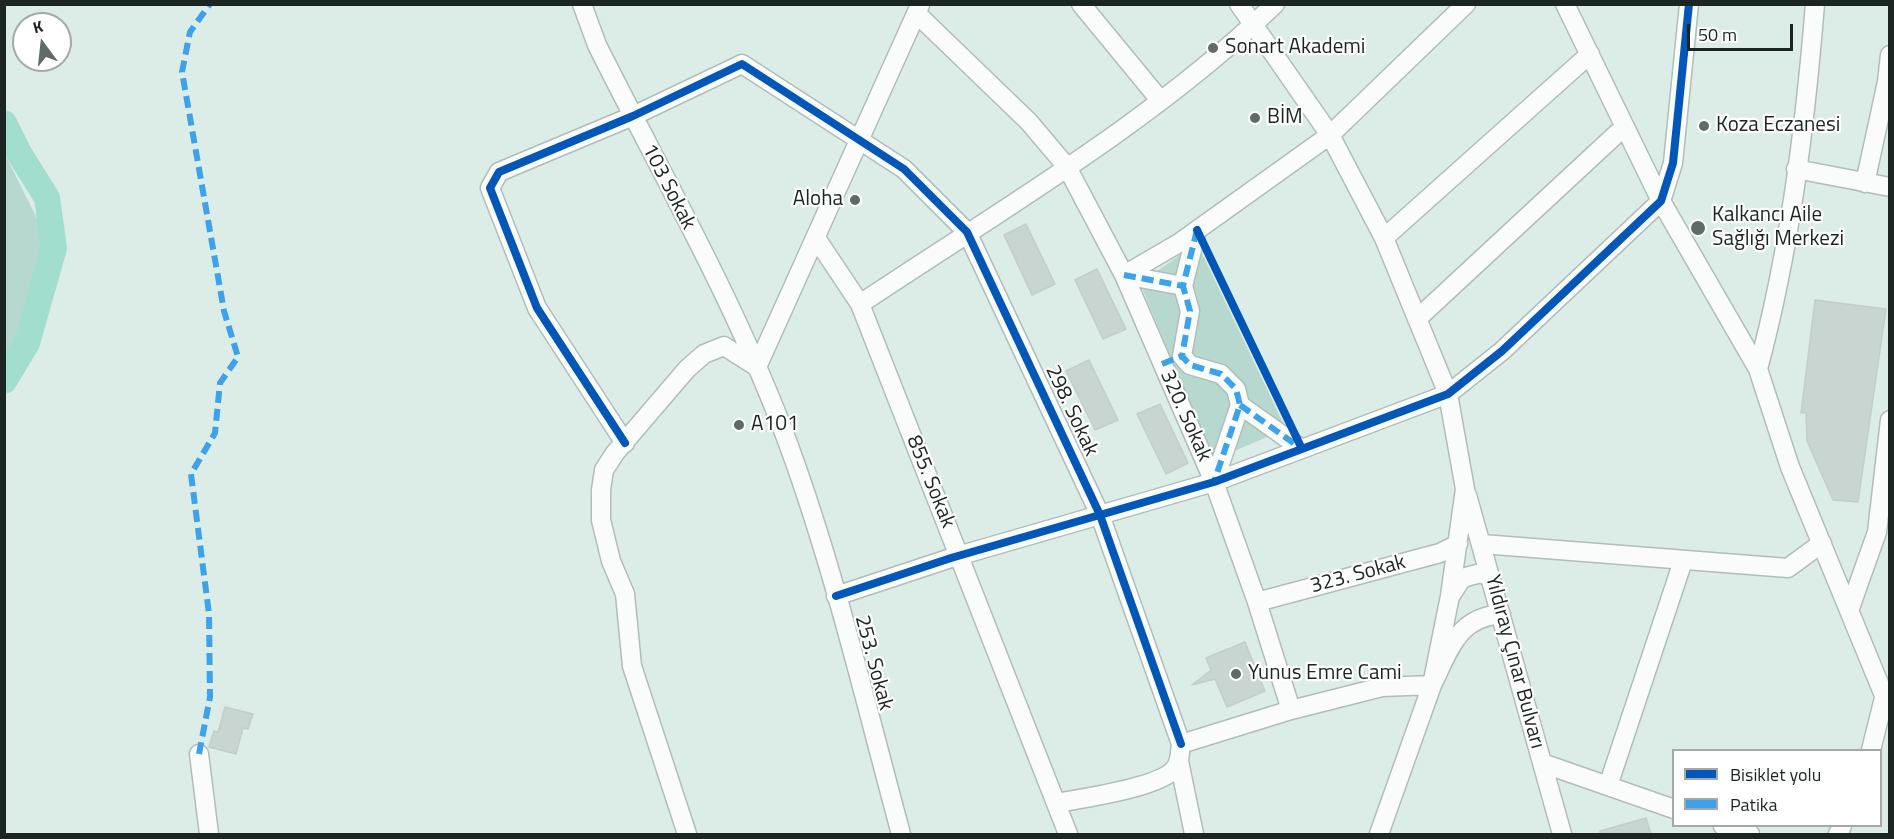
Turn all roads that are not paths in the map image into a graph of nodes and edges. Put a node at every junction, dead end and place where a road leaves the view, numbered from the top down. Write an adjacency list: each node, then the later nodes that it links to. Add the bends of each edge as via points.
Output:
1 (582, 4): 14 (street, 103 Sokak, via 597,45)
2 (1081, 4): 13 (street)
3 (1239, 4): 10 (street)
4 (1275, 4): 10 (street)
5 (1466, 4): 16 (street)
6 (1564, 4): 11 (street)
7 (1689, 4): 22 (street, via 1673,164)
8 (1815, 4): 19 (street)
9 (919, 9): 17 (street); 18 (street, 320. Sokak, via 1029,122)
10 (1254, 24): 13 (street, via 1236,43); 16 (street)
11 (1590, 54): 15 (street); 26 (street)
12 (1890, 55): 20 (street)
13 (1160, 99): 18 (street)
14 (633, 116): 17 (street, 298. Sokak, via 742,64); 33 (street, 103 Sokak); 38 (street, via 499,172 490,188 537,308)
15 (1624, 127): 22 (street); 30 (street)
16 (1330, 135): 23 (street); 26 (street)
17 (859, 138): 24 (street, 298. Sokak, via 904,169); 25 (street)
18 (1067, 167): 24 (street); 27 (street, 320. Sokak)
19 (1797, 169): 20 (street); 34 (street, via 1778,296)
20 (1865, 183): 21 (street)
21 (1890, 187)
22 (1661, 201): 34 (street); 35 (street, via 1502,351)
23 (1197, 230): 27 (street); 28 (street)
24 (967, 232): 29 (street); 42 (street, 298. Sokak)
25 (816, 238): 29 (street, 855. Sokak); 33 (street)
26 (1384, 238): 30 (street)
27 (1124, 275): 28 (street); 32 (street, 320. Sokak)
28 (1183, 286): 31 (street, via 1190,311)
29 (860, 304): 46 (street, 855. Sokak)
30 (1417, 319): 35 (street)
31 (1182, 356): 32 (street); 36 (street, via 1190,364 1221,374 1236,389)
32 (1162, 364): 40 (street, 320. Sokak)
33 (758, 368): 38 (street, via 724,346 704,354); 49 (street, 253. Sokak, via 789,447)
34 (1758, 369): 43 (street, via 1790,467)
35 (1448, 394): 39 (street); 41 (street)
36 (1240, 405): 39 (street); 40 (street)
37 (1890, 420): 52 (street, via 1877,532)
38 (625, 443): 66 (street, via 604,470 601,520 611,561 625,594 632,666)
39 (1302, 449): 40 (street)
40 (1214, 482): 42 (street); 51 (street, 320. Sokak)
41 (1465, 489): 44 (street); 45 (street, Yıldıray Çınar Bulvarı)
42 (1100, 515): 46 (street); 58 (street, 298. Sokak)
43 (1822, 543): 47 (street, via 1788,567); 52 (street)
44 (1458, 544): 50 (street); 51 (street, 323. Sokak, via 1440,553)
45 (1482, 544): 47 (street); 48 (street, Yıldıray Çınar Bulvarı)
46 (960, 557): 49 (street); 62 (street, 855. Sokak)
47 (1683, 561): 61 (street)
48 (1491, 578): 50 (street, via 1481,573 1462,578); 53 (street, Yıldıray Çınar Bulvarı)
49 (836, 596): 67 (street, 253. Sokak)
50 (1450, 596): 54 (street)
51 (1257, 602): 56 (street, 320. Sokak)
52 (1850, 608): 55 (street)
53 (1501, 614): 54 (street, via 1483,616 1466,625); 60 (street, Yıldıray Çınar Bulvarı)
54 (1432, 685): 56 (street, via 1382,687); 70 (street)
55 (1886, 688): 57 (street)
56 (1291, 710): 58 (street)
57 (1871, 749)
58 (1180, 753): 62 (street, via 1175,769 1164,778 1096,797); 69 (street, 298. Sokak)
59 (199, 754): 65 (street)
60 (1542, 763): 61 (street); 71 (street, Yıldıray Çınar Bulvarı)
61 (1608, 786): 63 (street)
62 (1056, 803): 68 (street, 855. Sokak)
63 (1672, 807)
64 (1729, 827): 72 (street)
65 (209, 834)
66 (687, 834)
67 (901, 834)
68 (1068, 834)
69 (1194, 834)
70 (1379, 834)
71 (1562, 834)
72 (1750, 834)

